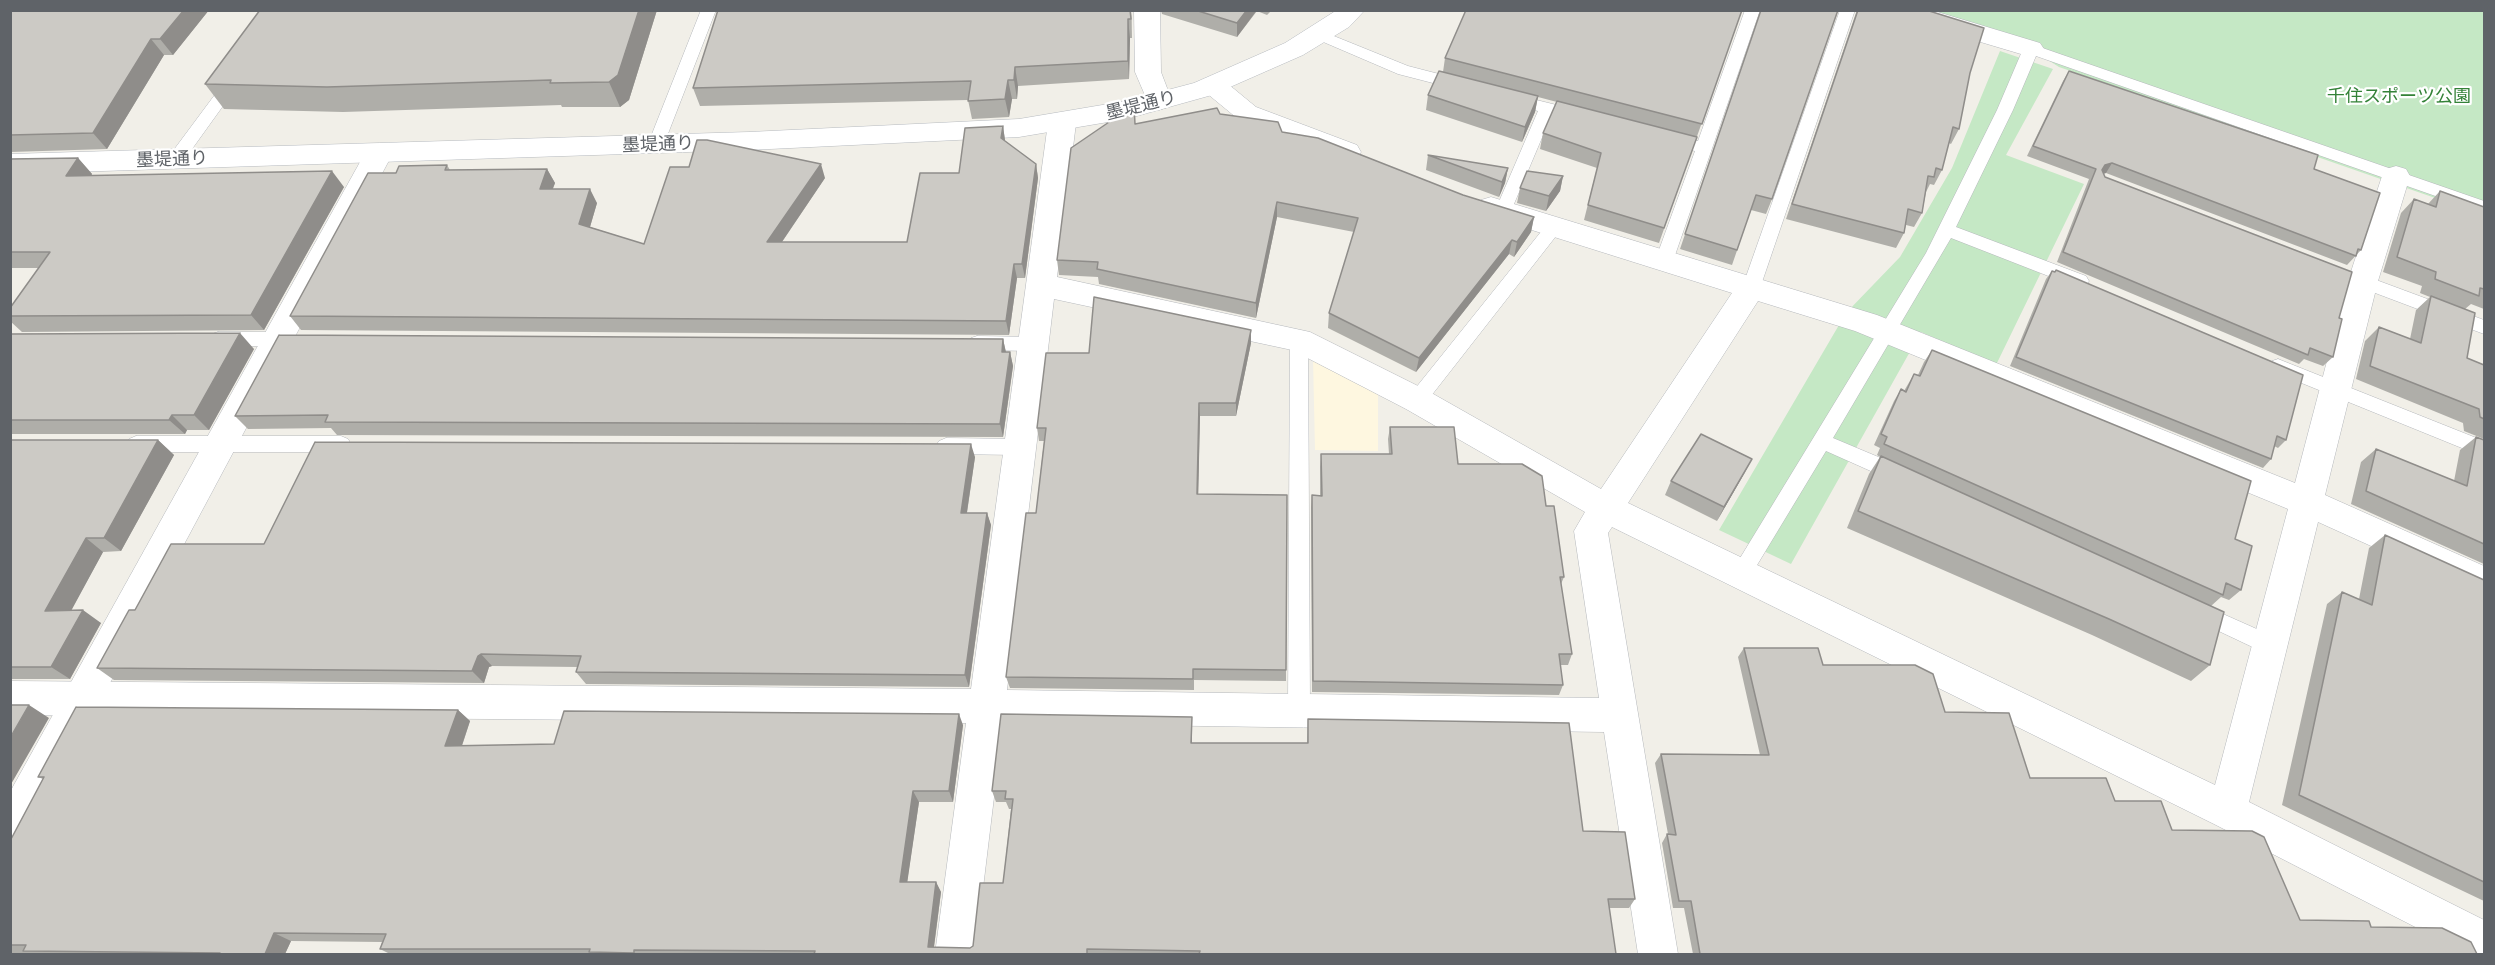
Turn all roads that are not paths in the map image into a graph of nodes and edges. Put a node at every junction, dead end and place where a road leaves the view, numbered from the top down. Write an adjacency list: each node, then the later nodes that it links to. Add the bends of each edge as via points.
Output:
1 (709, 10): 16 (lane)
2 (1147, 10): 11 (street, via 1148,72)
3 (1353, 10): 7 (street, 墨堤通り)
4 (1754, 10): 17 (lane)
5 (1848, 10): 32 (lane)
6 (1902, 10): 8 (street)
7 (1319, 34): 10 (street, 墨堤通り); 12 (lane, via 1403,70)
8 (2031, 49): 22 (lane); 27 (lane, via 2006,111)
9 (245, 65): 19 (lane)
10 (1213, 85): 11 (street, 墨堤通り); 20 (street, via 1247,113)
11 (1158, 101): 14 (street, 墨堤通り)
12 (1547, 108): 13 (lane); 25 (lane)
13 (1592, 119)
14 (1062, 123): 16 (street, 墨堤通り, via 1008,129); 31 (street)
15 (1648, 134): 17 (lane)
16 (656, 144): 18 (street, 墨堤通り)
17 (1704, 148): 28 (lane)
18 (379, 153): 19 (street, 墨堤通り); 37 (street)
19 (176, 159): 21 (street, 墨堤通り)
20 (1372, 162)
21 (10, 164)
22 (2396, 176): 24 (lane); 30 (street)
23 (1460, 196): 25 (street)
24 (2484, 207)
25 (1503, 211): 26 (street)
26 (1554, 227): 28 (street); 43 (lane)
27 (1946, 230): 33 (lane); 35 (lane)
28 (1664, 261): 32 (street)
29 (2331, 269): 30 (lane)
30 (2363, 281): 34 (lane); 42 (street)
31 (1042, 285): 38 (street); 40 (street)
32 (1751, 288): 35 (street); 53 (street)
33 (2096, 288)
34 (2484, 327)
35 (1888, 332): 44 (lane); 52 (street)
36 (198, 339): 37 (lane)
37 (289, 339): 45 (street)
38 (1299, 340): 43 (street); 61 (lane)
39 (956, 343): 40 (lane)
40 (1034, 344): 49 (street)
41 (2257, 357): 42 (lane)
42 (2335, 390): 50 (lane); 52 (street)
43 (1417, 400): 53 (street)
44 (1822, 441): 51 (lane); 54 (lane)
45 (220, 443): 46 (lane); 47 (lane); 59 (street)
46 (114, 444)
47 (357, 444)
48 (925, 446): 49 (lane)
49 (1021, 447): 60 (street)
50 (2484, 449)
51 (1917, 483)
52 (2307, 502): 55 (street); 57 (street)
53 (1606, 508): 54 (street); 62 (street, via 1591,531)
54 (1741, 574): 63 (street)
55 (2484, 582)
56 (2174, 600): 57 (lane)
57 (2270, 645): 63 (street)
58 (10, 698): 59 (street)
59 (82, 699): 60 (street); 64 (street)
60 (987, 708): 61 (street); 66 (street)
61 (1299, 710): 62 (street)
62 (1621, 715): 67 (street)
63 (2228, 812): 65 (street)
64 (10, 831)
65 (2484, 941)
66 (955, 954)
67 (1658, 954)

